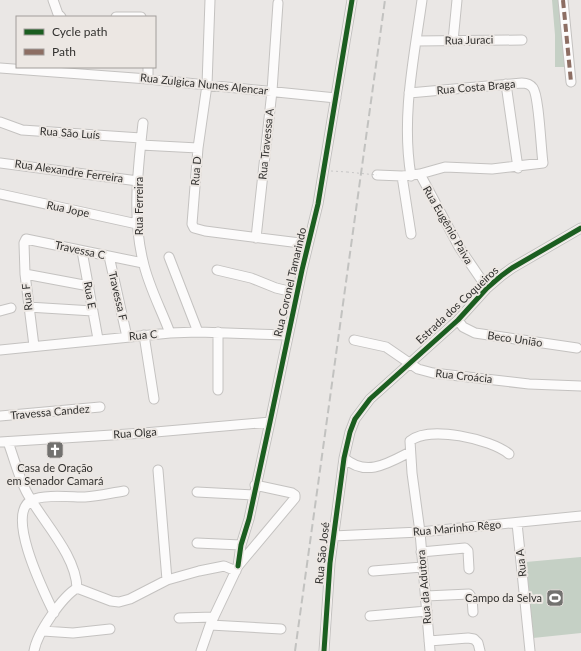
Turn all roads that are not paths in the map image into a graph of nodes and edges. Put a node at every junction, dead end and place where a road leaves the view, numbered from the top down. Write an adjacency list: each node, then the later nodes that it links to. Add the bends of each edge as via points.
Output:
1 (53, 0): 8 (street)
2 (210, 0): 17 (street, Rua D)
3 (352, 0): 20 (street, Rua Coronel Tamarindo)
4 (422, 0): 10 (street, Rua Eugênio Paiva)
5 (457, 0): 11 (street)
6 (563, 0): 15 (street)
7 (278, 3): 18 (street, Rua Travessa A)
8 (60, 16)
9 (522, 40): 11 (street, Rua Juraci)
10 (416, 41): 11 (street, Rua Juraci); 19 (street, Rua Eugênio Paiva)
11 (453, 41)
12 (0, 68): 14 (street, Rua Zulgica Nunes Alencar)
13 (148, 68): 14 (street)
14 (148, 79): 17 (street, Rua Zulgica Nunes Alencar)
15 (571, 82)
16 (506, 84): 19 (street, Rua Costa Braga); 26 (street); 26 (street, Rua Costa Braga, via 527,84 535,92 543,163)
17 (207, 85): 18 (street, Rua Zulgica Nunes Alencar); 24 (street, Rua D)
18 (272, 91): 20 (street, Rua Zulgica Nunes Alencar); 34 (street, Rua Travessa A)
19 (409, 93): 28 (street, Rua Eugênio Paiva, via 407,143)
20 (336, 98): 35 (street, Rua Coronel Tamarindo, via 325,170)
21 (0, 122): 23 (street, Rua São Luís, via 22,130)
22 (143, 123): 23 (street, Rua Ferreira)
23 (141, 142): 24 (street, Rua São Luís); 29 (street, Rua Ferreira)
24 (198, 148): 34 (street, Rua D, via 192,219 194,228)
25 (0, 163): 29 (street, Rua Alexandre Ferreira)
26 (518, 168): 28 (street, Rua Costa Braga, via 484,170 451,166)
27 (377, 175): 28 (street)
28 (411, 175): 33 (street); 44 (street, Rua Eugênio Paiva)
29 (138, 181): 31 (street, Rua Ferreira)
30 (0, 194): 31 (street, Rua Jope)
31 (137, 224): 40 (street, Rua Ferreira)
32 (581, 228): 44 (street, Estrada dos Coqueiros, via 512,268)
33 (411, 234)
34 (256, 238): 35 (street, Rua D)
35 (308, 244): 45 (street, Rua Coronel Tamarindo)
36 (24, 248): 37 (street, Travessa C, via 24,241 30,239); 42 (street, Rua F)
37 (82, 251): 38 (street, Travessa C); 43 (street, Rua E)
38 (109, 256): 40 (street, Travessa C); 56 (street, Travessa F)
39 (169, 257): 51 (street)
40 (143, 263): 53 (street, Rua Ferreira)
41 (217, 270): 45 (street)
42 (25, 274): 43 (street); 46 (street, Rua F)
43 (89, 286): 49 (street, Rua E)
44 (487, 288): 50 (street, Estrada dos Coqueiros)
45 (297, 293): 55 (street, Rua Coronel Tamarindo)
46 (28, 307): 49 (street); 59 (street, Rua F)
47 (11, 308): 48 (street)
48 (0, 311)
49 (93, 311): 57 (street, Rua E)
50 (458, 320): 60 (street, Beco União, via 463,327 475,333); 62 (street, Estrada dos Coqueiros)
51 (198, 332): 52 (street, Rua C); 53 (street, Rua C)
52 (218, 332): 55 (street, Rua C); 64 (street)
53 (170, 333): 54 (street, Rua C)
54 (144, 335): 56 (street, Rua C); 65 (street)
55 (287, 335): 68 (street, Rua Coronel Tamarindo)
56 (128, 337): 57 (street, Rua C)
57 (98, 339): 59 (street, Rua C)
58 (354, 340): 62 (street, Rua Croácia, via 386,348)
59 (34, 346): 61 (street, Rua C)
60 (577, 348)
61 (0, 350)
62 (409, 362): 63 (street, Rua Croácia, via 418,369 443,375 529,384); 72 (street, Estrada dos Coqueiros, via 362,409 350,432)
63 (581, 386)
64 (218, 390)
65 (154, 399)
66 (100, 407): 67 (street, Travessa Candez)
67 (0, 416)
68 (270, 422): 69 (street, Rua Olga); 74 (street, Rua Coronel Tamarindo)
69 (4, 442): 78 (street)
70 (410, 452): 71 (street, via 410,441 415,437 439,434 487,443); 72 (street, via 367,468 357,467); 81 (street, Rua da Adutora)
71 (509, 454)
72 (344, 458): 82 (street, Rua São José)
73 (158, 470): 90 (street)
74 (256, 485): 77 (street, Rua Coronel Tamarindo); 87 (street, via 288,492 295,495 294,500)
75 (124, 491): 78 (street, via 85,497)
76 (197, 492): 77 (street)
77 (254, 495): 84 (street, Rua Coronel Tamarindo)
78 (32, 500): 91 (street, via 67,557); 95 (street, via 23,511 22,526 33,564)
79 (581, 516): 80 (street, Rua Marinho Rêgo)
80 (517, 523): 81 (street, Rua Marinho Rêgo); 109 (street, Rua A)
81 (420, 532): 82 (street, Rua Marinho Rêgo); 85 (street, Rua da Adutora)
82 (333, 536): 106 (street, Rua São José)
83 (197, 543): 84 (street)
84 (241, 545): 87 (street, Rua Coronel Tamarindo)
85 (421, 552): 86 (street, Rua da Adutora); 88 (street, via 465,548 468,551)
86 (422, 567): 89 (street); 92 (street, Rua da Adutora)
87 (237, 569): 90 (street, via 224,566); 97 (street)
88 (469, 569)
89 (373, 571)
90 (167, 580): 91 (street, via 119,602)
91 (78, 588): 95 (street)
92 (426, 596): 93 (street, Rua da Adutora); 94 (street, via 469,594 472,598)
93 (427, 611): 96 (street); 103 (street, Rua da Adutora)
94 (473, 612)
95 (54, 614): 102 (street)
96 (370, 616)
97 (214, 617): 98 (street); 99 (street)
98 (179, 618)
99 (210, 626): 101 (street); 105 (street)
100 (110, 629): 102 (street, via 73,633)
101 (281, 629)
102 (43, 631): 104 (street)
103 (429, 641): 107 (street, Rua da Adutora); 108 (street, via 472,638 478,642)
104 (34, 651)
105 (201, 651)
106 (324, 651)
107 (430, 651)
108 (480, 651)
109 (530, 651)

